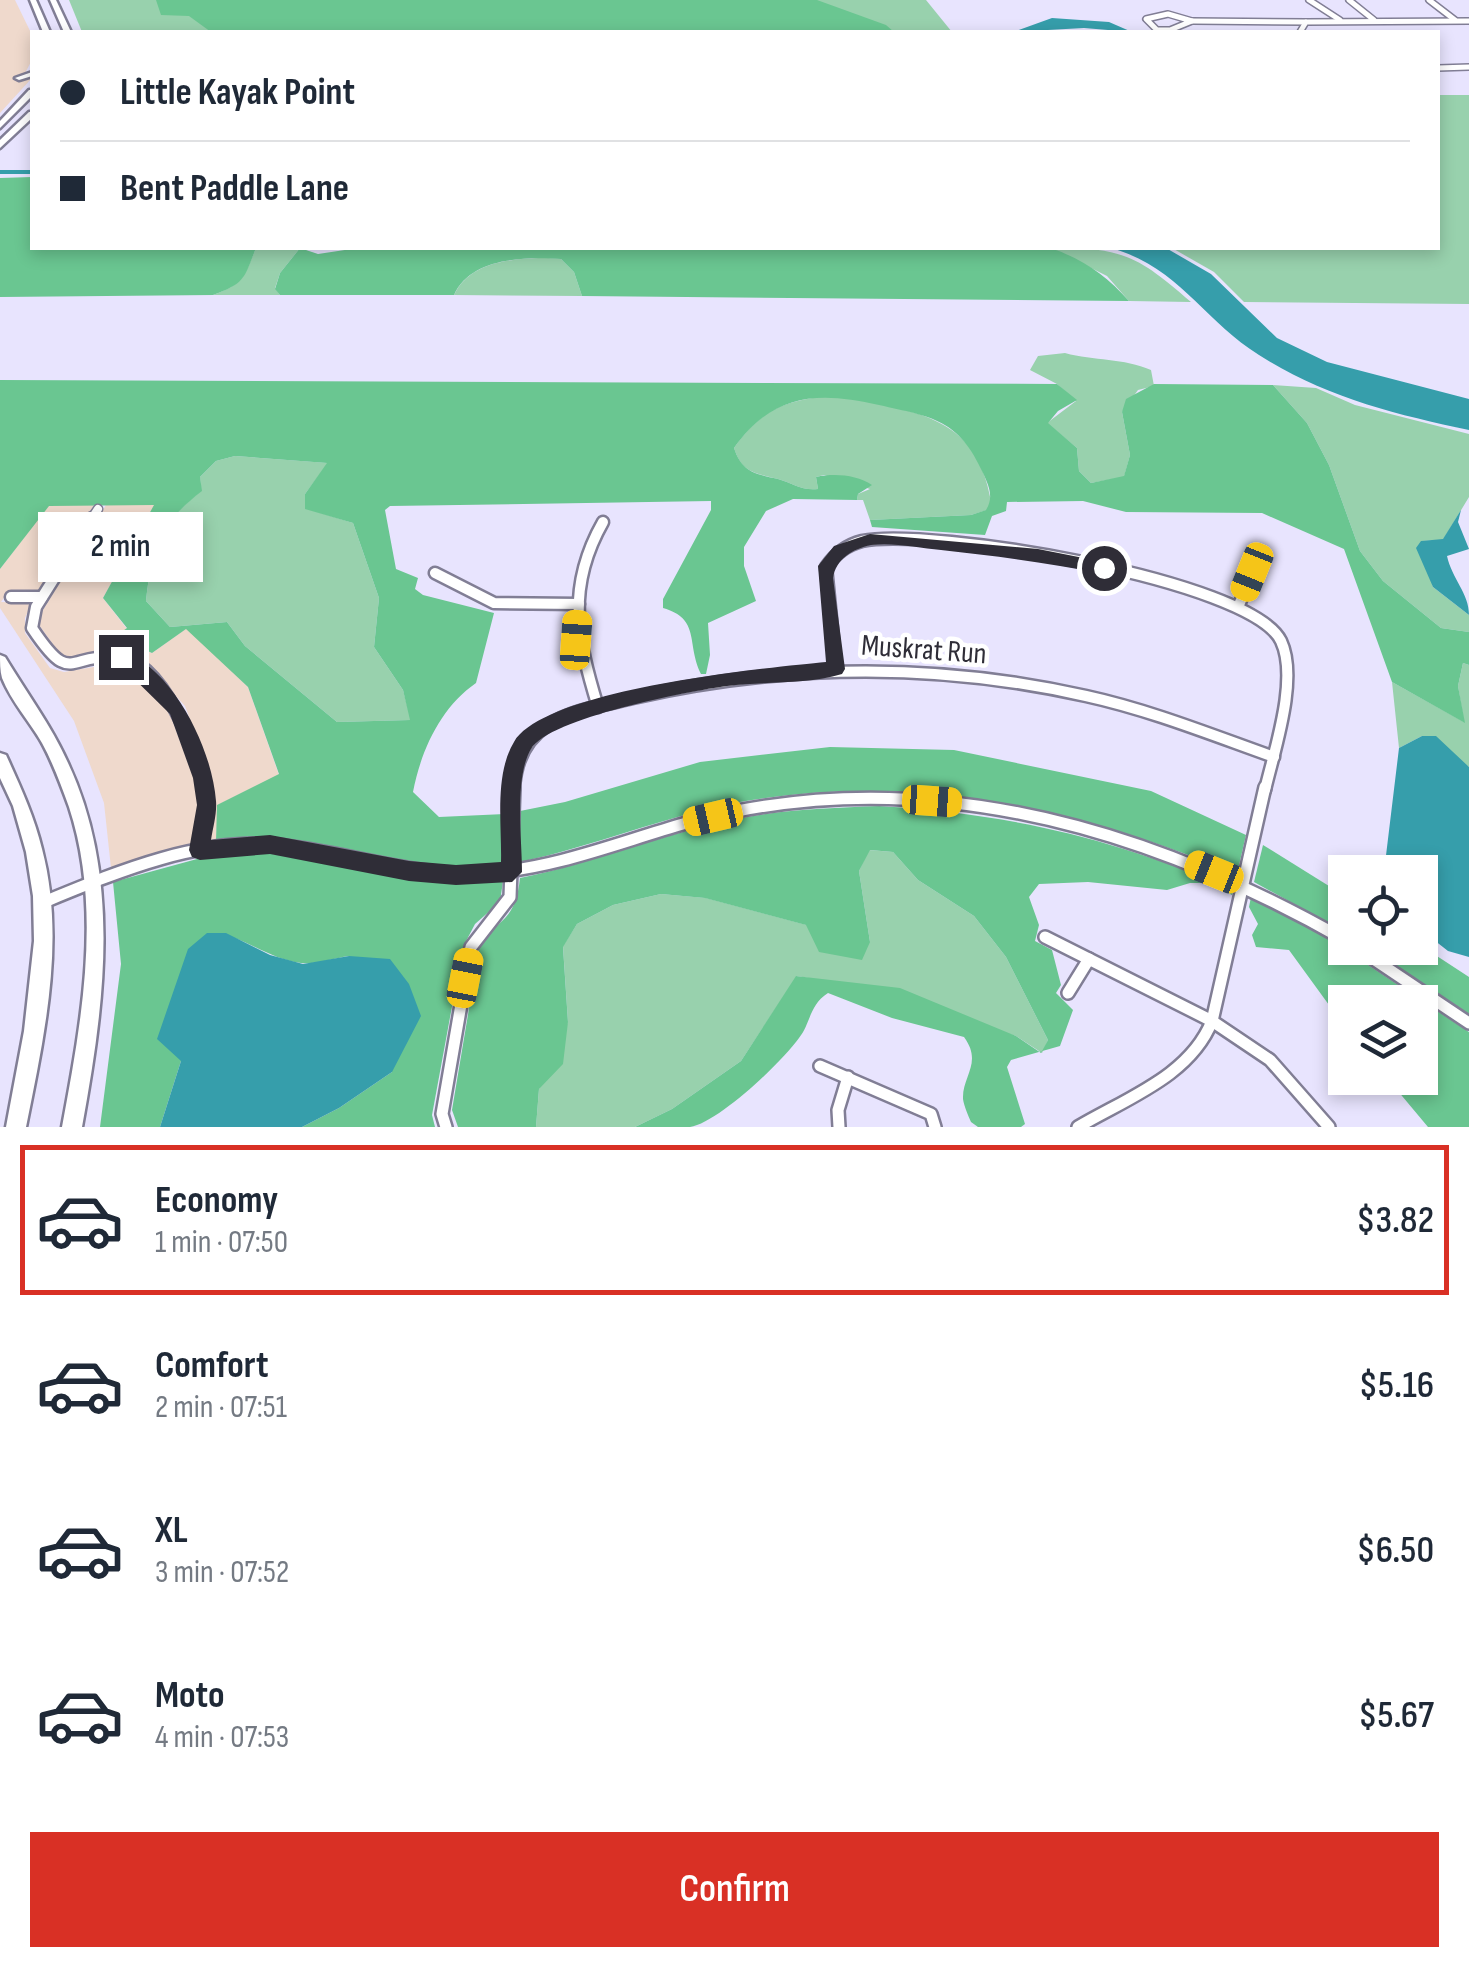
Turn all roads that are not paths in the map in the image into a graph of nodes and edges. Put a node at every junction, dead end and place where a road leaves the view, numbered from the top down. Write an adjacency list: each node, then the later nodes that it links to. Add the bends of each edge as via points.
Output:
1 (33, 0): 12 (main road)
2 (53, 0): 13 (main road)
3 (1309, 0): 7 (street)
4 (1349, 0): 11 (street)
5 (1429, 0): 8 (street)
6 (1192, 21): 6 (street, via 1168,14 1146,16 1157,30); 10 (street)
7 (1343, 21): 10 (street); 11 (street)
8 (1456, 21): 9 (street); 11 (street)
9 (1469, 21)
10 (1306, 22): 14 (street)
11 (1376, 22)
12 (45, 30)
13 (67, 30)
14 (1301, 30)
15 (1440, 68): 16 (street)
16 (1469, 68)
17 (30, 75): 18 (main road)
18 (19, 78)
19 (30, 94): 21 (main road)
20 (30, 116): 22 (main road)
21 (0, 126)
22 (0, 145)
23 (98, 508): 27 (street)
24 (603, 522): 29 (street, via 578,571)
25 (435, 572): 29 (street, via 494,602)
26 (1252, 572): 30 (street)
27 (42, 597): 28 (street); 36 (street, via 32,628 55,662 132,661 178,710 207,805)
28 (10, 598)
29 (579, 604): 33 (street, via 576,640)
30 (1239, 605): 32 (street, via 1136,574 1038,555 870,540 840,550 826,566); 34 (street, via 1274,630 1286,657)
31 (0, 661): 38 (main road, via 63,769)
32 (836, 669): 33 (street, Muskrat Run, via 726,679); 34 (street, Muskrat Run, via 947,673 1088,696)
33 (598, 707): 37 (street, Muskrat Run, via 550,722 522,746 512,778)
34 (1274, 758): 39 (street)
35 (0, 760): 40 (main road, via 33,834)
36 (200, 850): 37 (street, via 270,845 409,871); 38 (street)
37 (512, 872): 39 (street, via 741,810 878,798 1042,817 1126,838); 52 (street, via 508,905 471,947 442,1114)
38 (94, 881): 40 (street); 51 (main road, via 91,1006)
39 (1244, 885): 41 (street); 46 (street)
40 (44, 902): 50 (main road, via 36,1030)
41 (1328, 931)
42 (1045, 937): 43 (street)
43 (1089, 959): 45 (street); 46 (street)
44 (1382, 965): 47 (street)
45 (1068, 993)
46 (1212, 1021): 55 (street, via 1185,1065); 56 (street, via 1270,1060)
47 (1469, 1023)
48 (820, 1066): 49 (street)
49 (848, 1077): 53 (street); 54 (street, via 931,1114)
50 (16, 1127)
51 (72, 1127)
52 (446, 1127)
53 (838, 1127)
54 (935, 1127)
55 (1078, 1127)
56 (1329, 1127)

